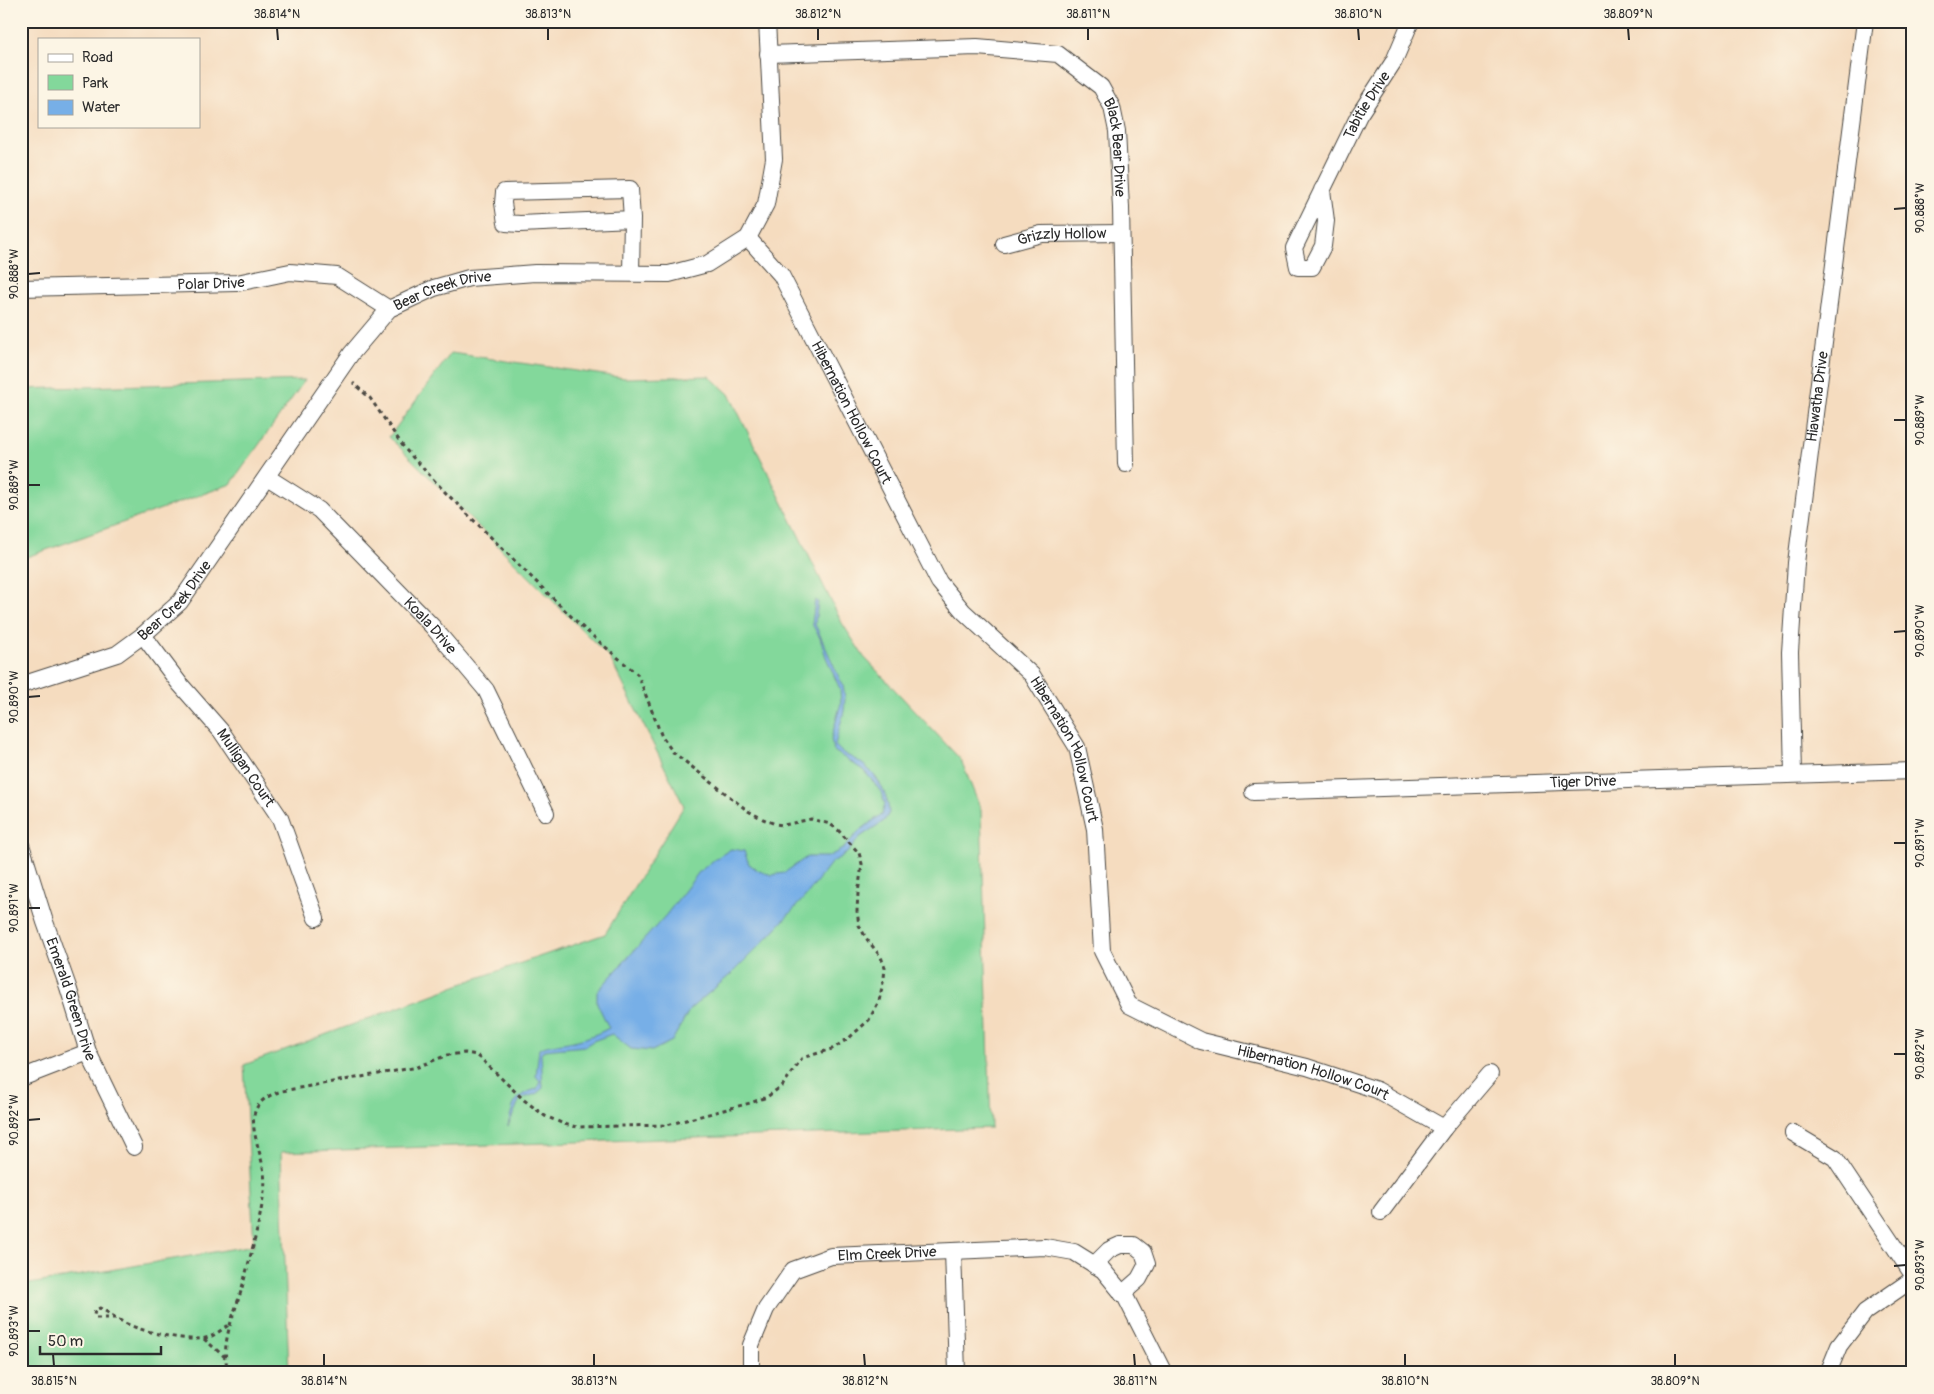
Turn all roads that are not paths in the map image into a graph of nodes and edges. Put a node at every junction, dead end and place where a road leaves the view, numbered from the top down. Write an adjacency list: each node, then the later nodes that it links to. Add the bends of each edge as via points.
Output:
1 (767, 21): 4 (street, Bear Creek Drive)
2 (1411, 21): 5 (street, Tabitie Drive, via 1394,61 1359,115)
3 (1865, 21): 18 (street, Hiawatha Drive, via 1796,563 1790,652)
4 (768, 54): 7 (street, Black Bear Drive, via 977,47 1058,54 1101,87 1112,107 1117,131); 8 (street, Bear Creek Drive, via 774,160 766,204)
5 (1322, 190)
6 (632, 219): 6 (street, via 630,189 504,192 506,222); 10 (street)
7 (1121, 233): 9 (street, Grizzly Hollow, via 1041,234); 13 (street, Black Bear Drive)
8 (748, 238): 10 (street, Bear Creek Drive, via 707,264 669,274); 26 (street, Hibernation Hollow Court, via 781,275 939,582 963,611 1032,675 1077,747 1096,829 1102,951 1129,1005 1202,1041 1307,1067 1377,1090)
9 (1004, 244)
10 (631, 273): 12 (street, Bear Creek Drive, via 535,273 469,278 434,288)
11 (21, 288): 12 (street, Polar Drive, via 237,284 290,272 337,276)
12 (389, 310): 14 (street, Bear Creek Drive, via 351,354)
13 (1126, 464)
14 (267, 476): 15 (street, Bear Creek Drive, via 180,602); 20 (street, Koala Drive, via 318,510 432,626 486,690)
15 (143, 635): 16 (street, Bear Creek Drive, via 116,654); 22 (street, Mulligan Court, via 220,731 280,818)
16 (21, 685)
17 (1913, 771): 18 (street, Tiger Drive)
18 (1793, 774): 19 (street, Tiger Drive)
19 (1252, 792)
20 (546, 813)
21 (21, 846): 23 (street, Emerald Green Drive)
22 (316, 918)
23 (88, 1052): 25 (street); 28 (street, Emerald Green Drive)
24 (1490, 1074): 26 (street)
25 (21, 1078)
26 (1444, 1128): 29 (street)
27 (1793, 1133): 32 (street, via 1835,1158)
28 (134, 1147)
29 (1381, 1212)
30 (953, 1251): 31 (street, Elm Creek Drive, via 1046,1248 1074,1252); 35 (street, Elm Creek Drive, via 831,1256 793,1270 766,1309 751,1345); 36 (street)
31 (1094, 1265): 34 (street, Elm Creek Drive, via 1103,1270); 34 (street, via 1108,1250 1120,1245 1134,1245 1144,1252 1147,1264 1143,1272)
32 (1913, 1275)
33 (1913, 1279): 38 (street, via 1865,1312 1839,1346)
34 (1122, 1294): 37 (street, Elm Creek Drive)
35 (751, 1373)
36 (957, 1373)
37 (1164, 1373)
38 (1828, 1373)

